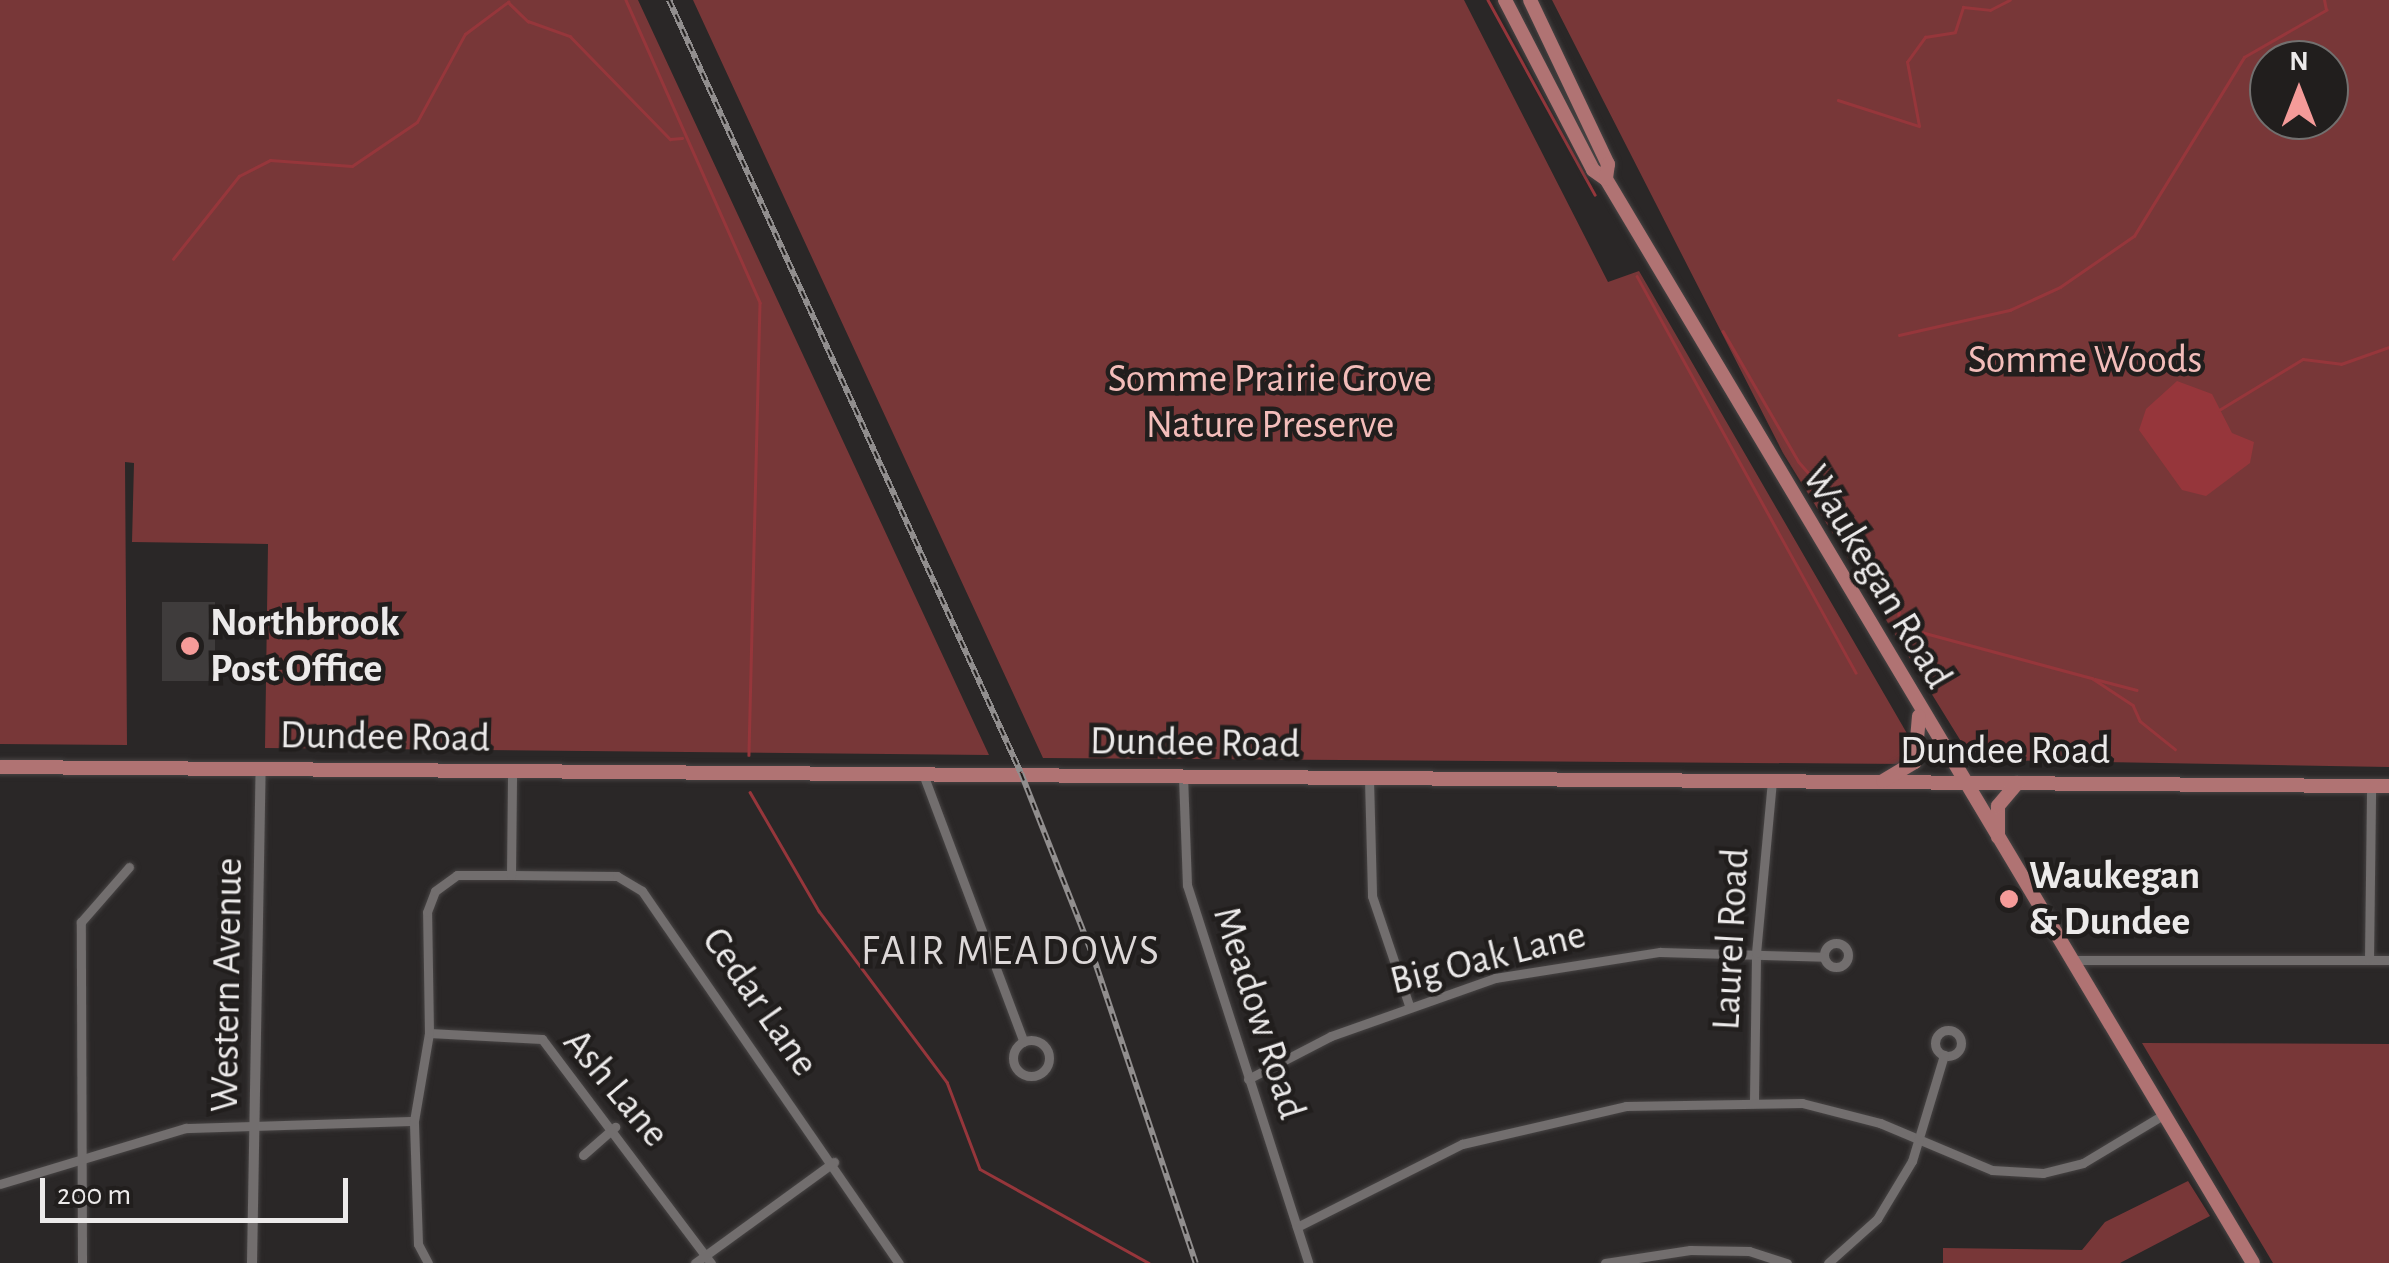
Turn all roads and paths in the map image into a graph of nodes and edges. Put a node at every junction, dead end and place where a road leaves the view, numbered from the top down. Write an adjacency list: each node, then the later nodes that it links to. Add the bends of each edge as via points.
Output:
1 (1505, 0): 3 (main road, Waukegan Road, via 1594,170)
2 (1530, 0): 3 (main road, Waukegan Road, via 1608,164)
3 (1606, 179): 4 (main road, Waukegan Road)
4 (1919, 710): 12 (main road, via 1915,762); 13 (main road, Waukegan Road)
5 (0, 768): 6 (main road, Dundee Road)
6 (261, 768): 7 (main road, Dundee Road); 33 (street, Western Avenue)
7 (512, 772): 8 (main road, Dundee Road); 19 (street)
8 (924, 774): 9 (main road, Dundee Road); 27 (street)
9 (1183, 776): 10 (main road, Dundee Road); 29 (street, Meadow Road, via 1187,885)
10 (1369, 779): 11 (main road, Dundee Road); 25 (street, via 1372,896)
11 (1772, 782): 12 (main road, Dundee Road); 20 (street, Laurel Road)
12 (1880, 782): 13 (main road, Dundee Road)
13 (1962, 783): 14 (main road, Dundee Road); 17 (main road, Waukegan Road)
14 (2017, 783): 15 (main road, Dundee Road); 17 (main road, via 1998,806)
15 (2371, 786): 16 (main road, Dundee Road); 23 (street)
16 (2389, 786)
17 (1999, 843): 22 (main road, Waukegan Road)
18 (129, 868): 37 (street, via 81,922)
19 (511, 875): 26 (street, via 458,875 434,891 427,912); 38 (street, Cedar Lane, via 617,876 642,892)
20 (1756, 954): 21 (street, Big Oak Lane); 25 (street, Big Oak Lane, via 1660,952 1564,964); 30 (street, Laurel Road)
21 (1824, 957)
22 (2070, 960): 23 (street); 31 (main road, Waukegan Road)
23 (2369, 960): 24 (street)
24 (2389, 960)
25 (1409, 1004): 29 (street, Big Oak Lane)
26 (430, 1033): 32 (street); 34 (street, Ash Lane, via 542,1039)
27 (1024, 1042): 27 (street, via 1014,1062 1020,1073 1038,1075 1048,1051)
28 (1944, 1055): 35 (street)
29 (1248, 1079): 40 (street, Meadow Road)
30 (1754, 1100): 35 (street, via 1843,1112); 40 (street, via 1626,1106 1542,1121 1388,1176)
31 (2163, 1115): 35 (street, via 2083,1163 2043,1173 1992,1170); 51 (main road, Waukegan Road)
32 (414, 1121): 33 (street); 44 (street, via 418,1244)
33 (254, 1126): 37 (street, via 186,1128); 43 (street, Western Avenue)
34 (615, 1127): 36 (street); 41 (street, Ash Lane)
35 (1916, 1142): 50 (street, via 1877,1220)
36 (583, 1155)
37 (78, 1158): 39 (street); 42 (street)
38 (834, 1162): 41 (street); 46 (street, Cedar Lane)
39 (0, 1184)
40 (1297, 1228): 47 (street, Meadow Road)
41 (709, 1259): 45 (street)
42 (82, 1263)
43 (252, 1263)
44 (428, 1263)
45 (695, 1263)
46 (899, 1263)
47 (1308, 1263)
48 (1605, 1263): 49 (street, via 1690,1250 1749,1251)
49 (1787, 1263)
50 (1828, 1263)
51 (2253, 1263)

